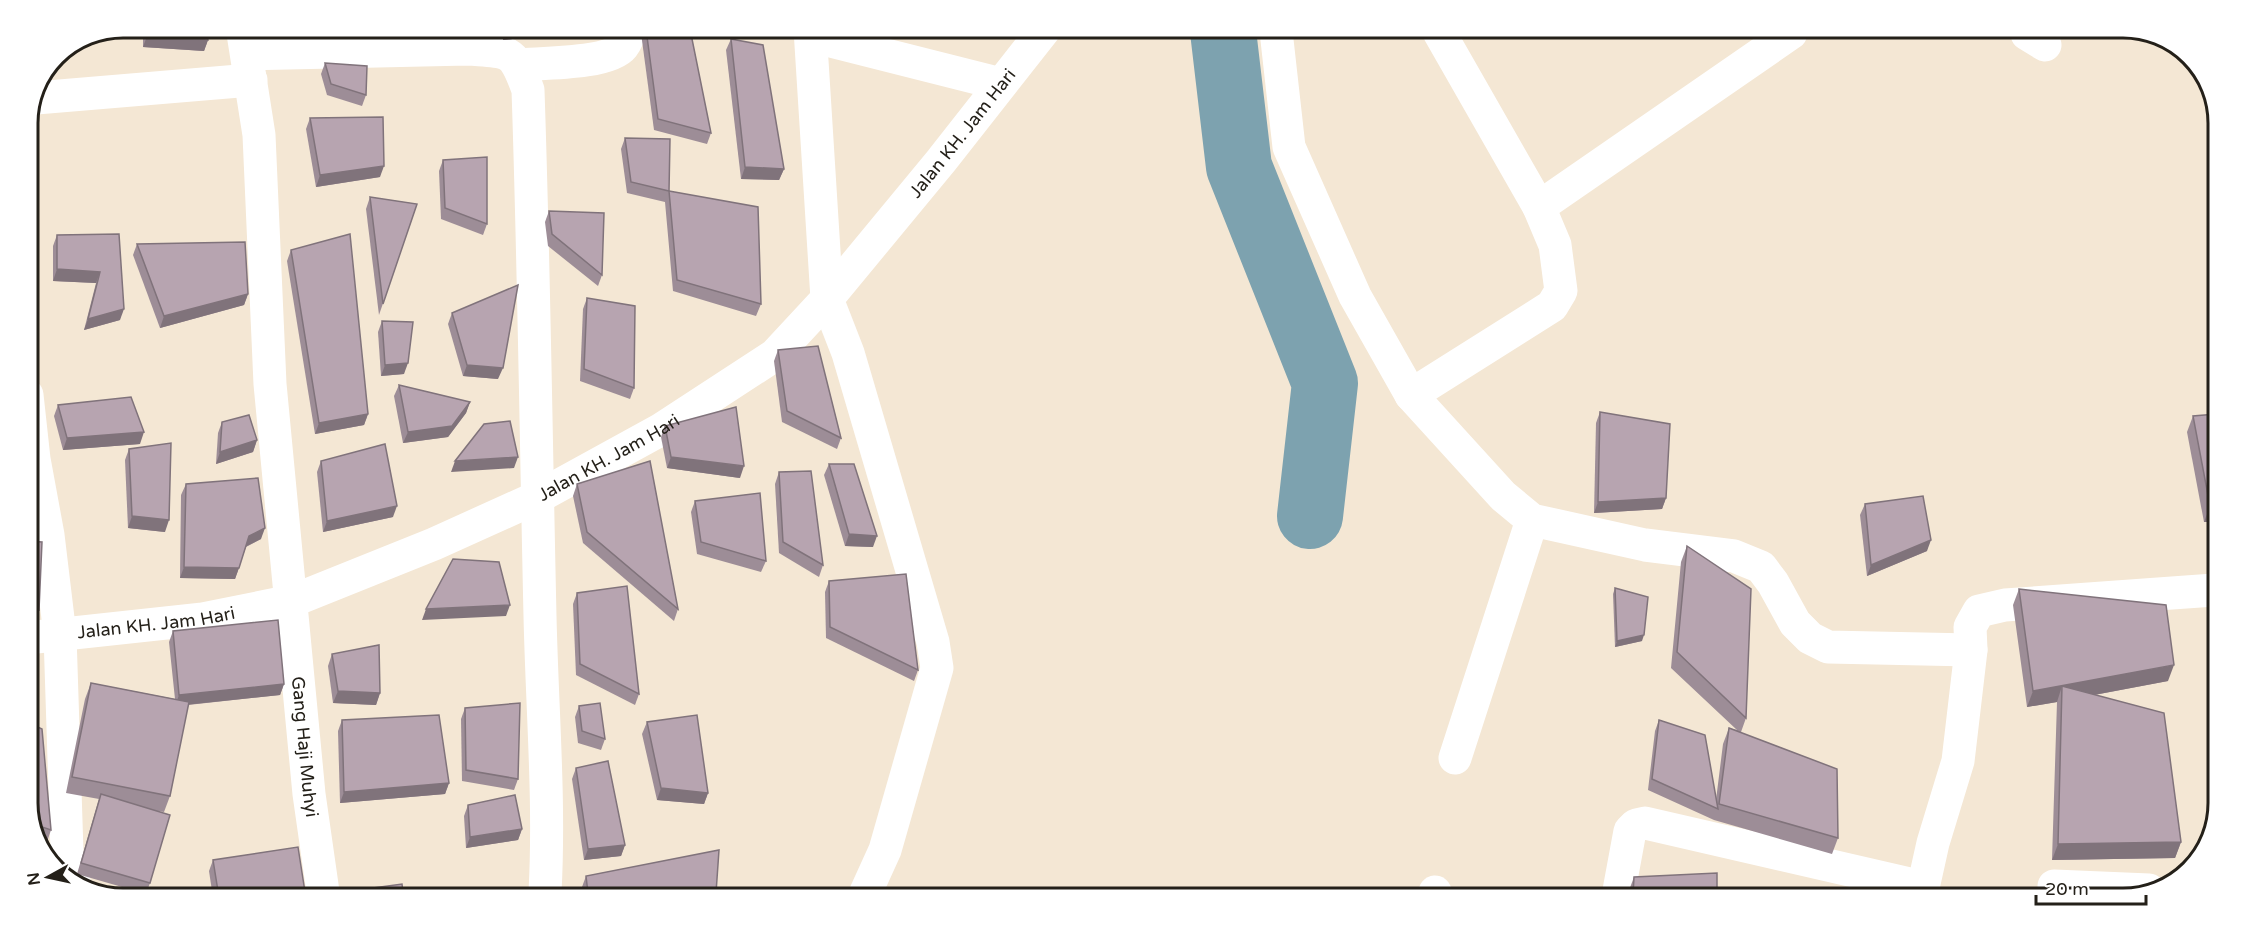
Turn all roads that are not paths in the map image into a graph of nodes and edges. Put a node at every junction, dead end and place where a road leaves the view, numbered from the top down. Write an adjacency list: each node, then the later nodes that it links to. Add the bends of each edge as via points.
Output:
1 (627, 37): 10 (street, via 623,47 610,55)
2 (810, 37): 14 (street)
3 (828, 37): 11 (street)
4 (1039, 37): 11 (street, Jalan KH. Jam Hari)
5 (1277, 37): 15 (street, via 1289,147 1355,296)
6 (1443, 37): 13 (street)
7 (1785, 37): 13 (street)
8 (398, 40): 9 (street); 10 (street, via 507,53)
9 (246, 54): 12 (street); 20 (street, Gang Haji Muhyi, via 259,135 270,384)
10 (519, 65): 17 (street, via 528,90)
11 (1008, 76): 14 (street, Jalan KH. Jam Hari)
12 (42, 97)
13 (1539, 207): 15 (street, via 1555,245 1560,274 1561,291 1552,306)
14 (827, 299): 17 (street, Jalan KH. Jam Hari, via 775,355 660,430); 29 (street, via 848,353 933,642 937,668 885,850)
15 (1411, 395): 18 (street, via 1503,496)
16 (38, 481): 21 (street)
17 (538, 497): 20 (street, Jalan KH. Jam Hari); 28 (street, via 548,845)
18 (1532, 520): 23 (street, via 1645,545 1734,556 1761,567 1795,623 1810,638 1828,647); 24 (street)
19 (2208, 590): 23 (street, via 2005,605 1979,611 1970,627)
20 (292, 601): 21 (street, Jalan KH. Jam Hari, via 202,619); 27 (street, Gang Haji Muhyi, via 309,794)
21 (60, 635): 22 (street, Jalan KH. Jam Hari); 25 (street)
22 (38, 637)
23 (1971, 650): 32 (street, via 1958,760)
24 (1455, 758)
25 (67, 847)
26 (2054, 886): 33 (street)
27 (322, 888)
28 (545, 888)
29 (868, 888)
30 (1619, 888): 31 (street, via 1630,831 1645,823)
31 (1906, 888)
32 (1923, 888)
33 (2102, 888)

